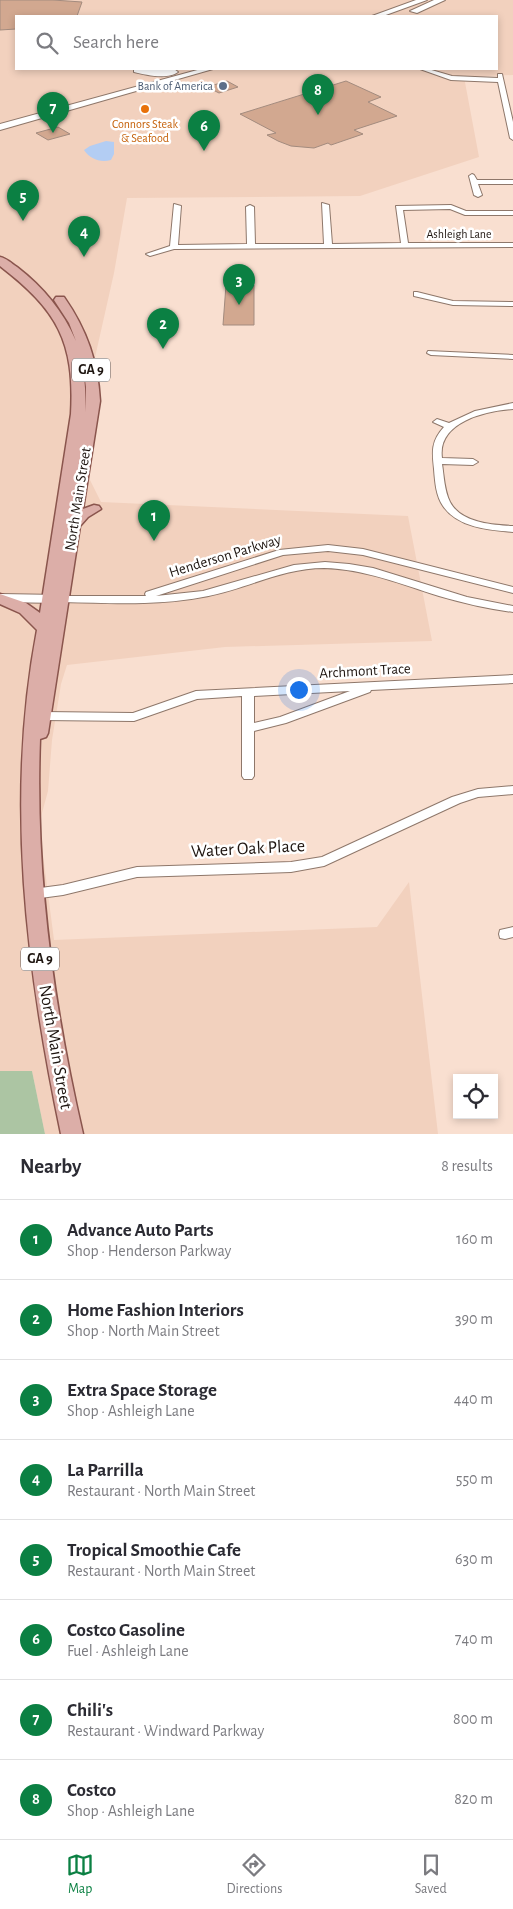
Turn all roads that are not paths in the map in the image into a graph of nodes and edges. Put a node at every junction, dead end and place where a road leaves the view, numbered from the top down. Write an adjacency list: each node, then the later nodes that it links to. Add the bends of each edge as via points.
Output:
1 (423, 0): 3 (main road)
2 (441, 0): 4 (main road)
3 (379, 15)
4 (402, 15)
5 (137, 70): 9 (main road)
6 (187, 70): 9 (main road)
7 (205, 70): 11 (main road)
8 (426, 70): 12 (street, via 451,78 500,77)
9 (180, 72): 10 (main road)
10 (0, 121)
11 (0, 127)
12 (513, 138)
13 (513, 182): 14 (street, via 473,179)
14 (478, 195)
15 (325, 205): 21 (street)
16 (177, 206): 23 (street)
17 (250, 207): 20 (street)
18 (513, 213): 22 (street, Ashleigh Lane, via 465,213 451,207 399,208)
19 (513, 245): 22 (street, Ashleigh Lane)
20 (251, 246): 21 (street, Ashleigh Lane); 23 (street, Ashleigh Lane)
21 (328, 246): 22 (street, Ashleigh Lane)
22 (405, 246)
23 (174, 247): 25 (street, Ashleigh Lane)
24 (0, 250): 37 (main road, North Main Street / GA 9, via 41,280 60,299 78,328 86,350 93,401)
25 (150, 254)
26 (0, 260): 40 (main road, North Main Street / GA 9, via 52,305 71,343 78,369 78,414)
27 (417, 294): 28 (street, via 453,303)
28 (513, 304)
29 (431, 354): 30 (street)
30 (513, 357)
31 (513, 406): 33 (street, via 493,409)
32 (436, 422): 33 (street)
33 (449, 426): 34 (street, via 437,441)
34 (438, 462): 35 (street); 38 (street, via 443,497 455,513 484,526)
35 (472, 462)
36 (94, 509): 37 (main road, via 83,514)
37 (74, 524): 40 (main road, North Main Street / GA 9)
38 (513, 529)
39 (513, 590): 42 (street, Henderson Parkway, via 363,552 328,548 282,552 158,592)
40 (56, 598): 41 (main road); 42 (street, Henderson Parkway); 44 (main road, North Main Street / GA 9); 48 (main road, North Main Street / GA 9)
41 (0, 599): 44 (main road, via 28,610)
42 (122, 599): 43 (street, Henderson Parkway, via 202,594 288,569 323,565 365,570 460,600)
43 (513, 609)
44 (45, 630): 51 (main road, North Main Street / GA 9, via 32,717)
45 (513, 679): 46 (street, Archmont Trace)
46 (376, 686): 47 (street, Archmont Trace); 49 (street, via 282,720)
47 (248, 692): 48 (street, Archmont Trace, via 196,694 134,717); 49 (street)
48 (43, 716): 51 (main road, North Main Street / GA 9)
49 (248, 728): 50 (street)
50 (248, 776)
51 (31, 781): 53 (main road, North Main Street / GA 9)
52 (513, 790): 53 (street, Water Oak Place, via 478,793 456,800 324,861 291,867 137,872)
53 (33, 894): 54 (main road, North Main Street / GA 9, via 47,1008)
54 (72, 1134)

